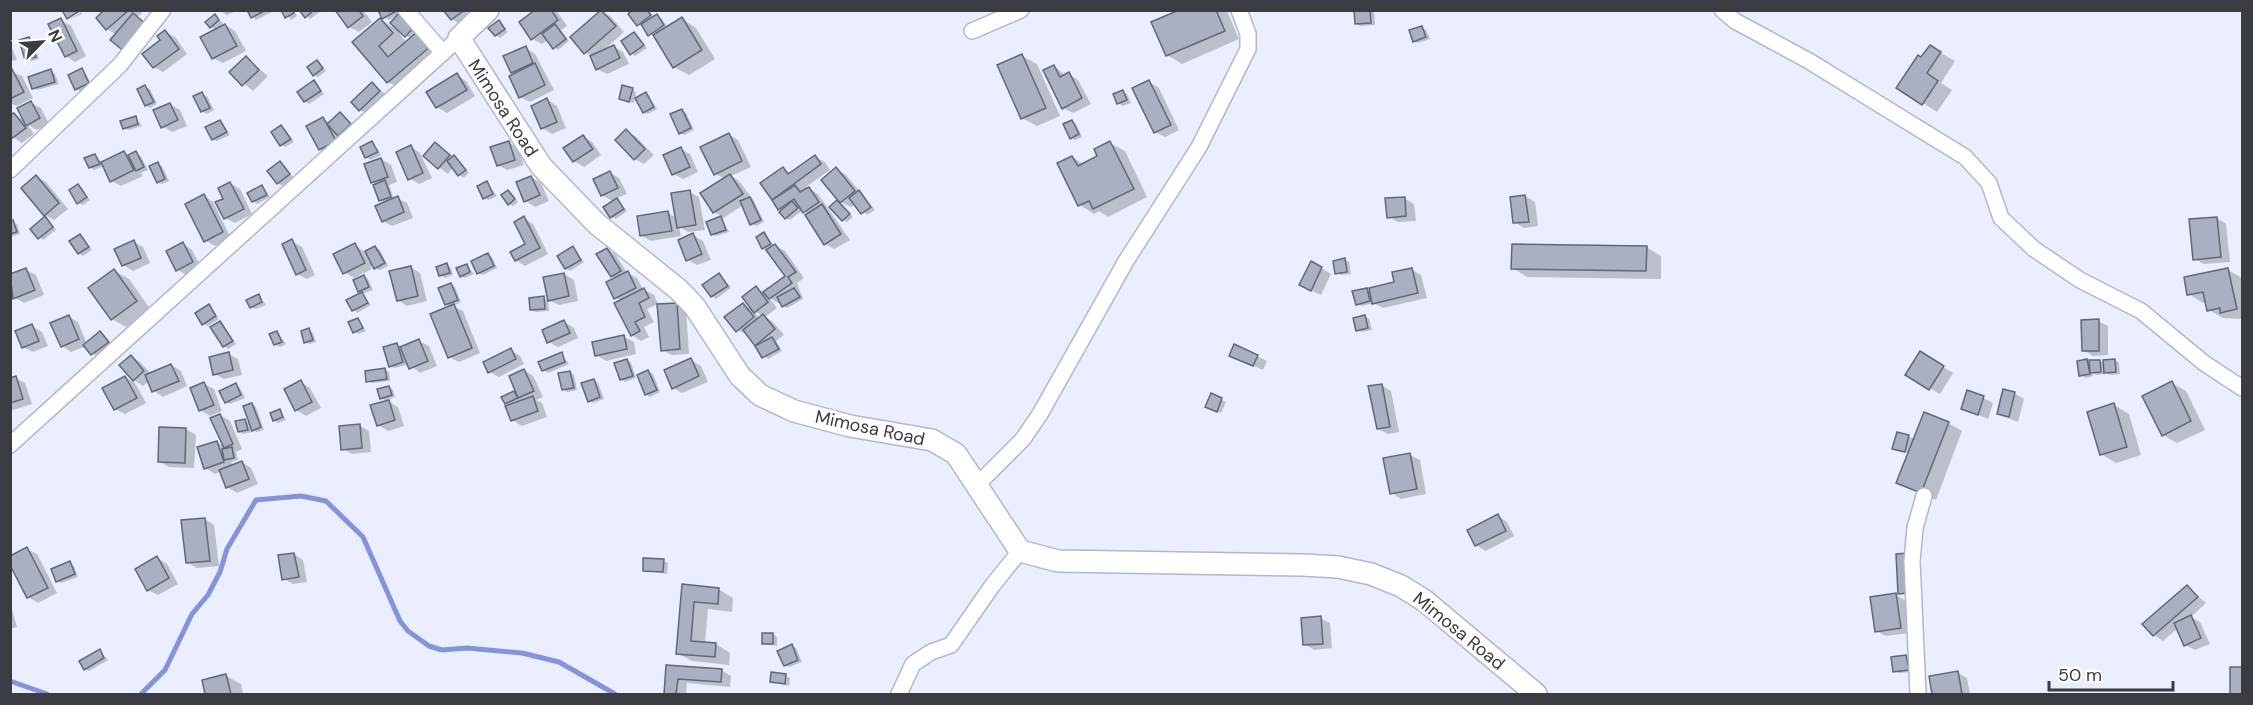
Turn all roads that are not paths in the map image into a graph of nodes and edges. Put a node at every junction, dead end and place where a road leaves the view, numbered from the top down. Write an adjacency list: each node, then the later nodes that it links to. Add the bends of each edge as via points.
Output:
1 (163, 10): 10 (street, via 120,65)
2 (406, 10): 9 (street)
3 (488, 10): 8 (street)
4 (1021, 10): 7 (street)
5 (1239, 10): 13 (street, via 1248,34 1248,49 1199,147 1109,288 1023,440)
6 (1722, 10): 11 (street, via 1965,157 1989,183 2001,218 2034,249 2080,280 2141,311 2204,363)
7 (972, 31)
8 (459, 38): 9 (street); 13 (street, Mimosa Road, via 541,166 597,224 679,290 695,307 740,376 760,395 794,411 850,426 932,440 956,454)
9 (443, 53): 12 (street)
10 (10, 170)
11 (2242, 388)
12 (10, 445)
13 (976, 486): 15 (street, Mimosa Road)
14 (1924, 496): 18 (street, via 1915,528 1912,561)
15 (1020, 551): 16 (street, via 951,645 913,664); 17 (street, Mimosa Road, via 1058,561 1302,565 1371,574 1425,601)
16 (899, 694)
17 (1536, 694)
18 (1918, 694)

